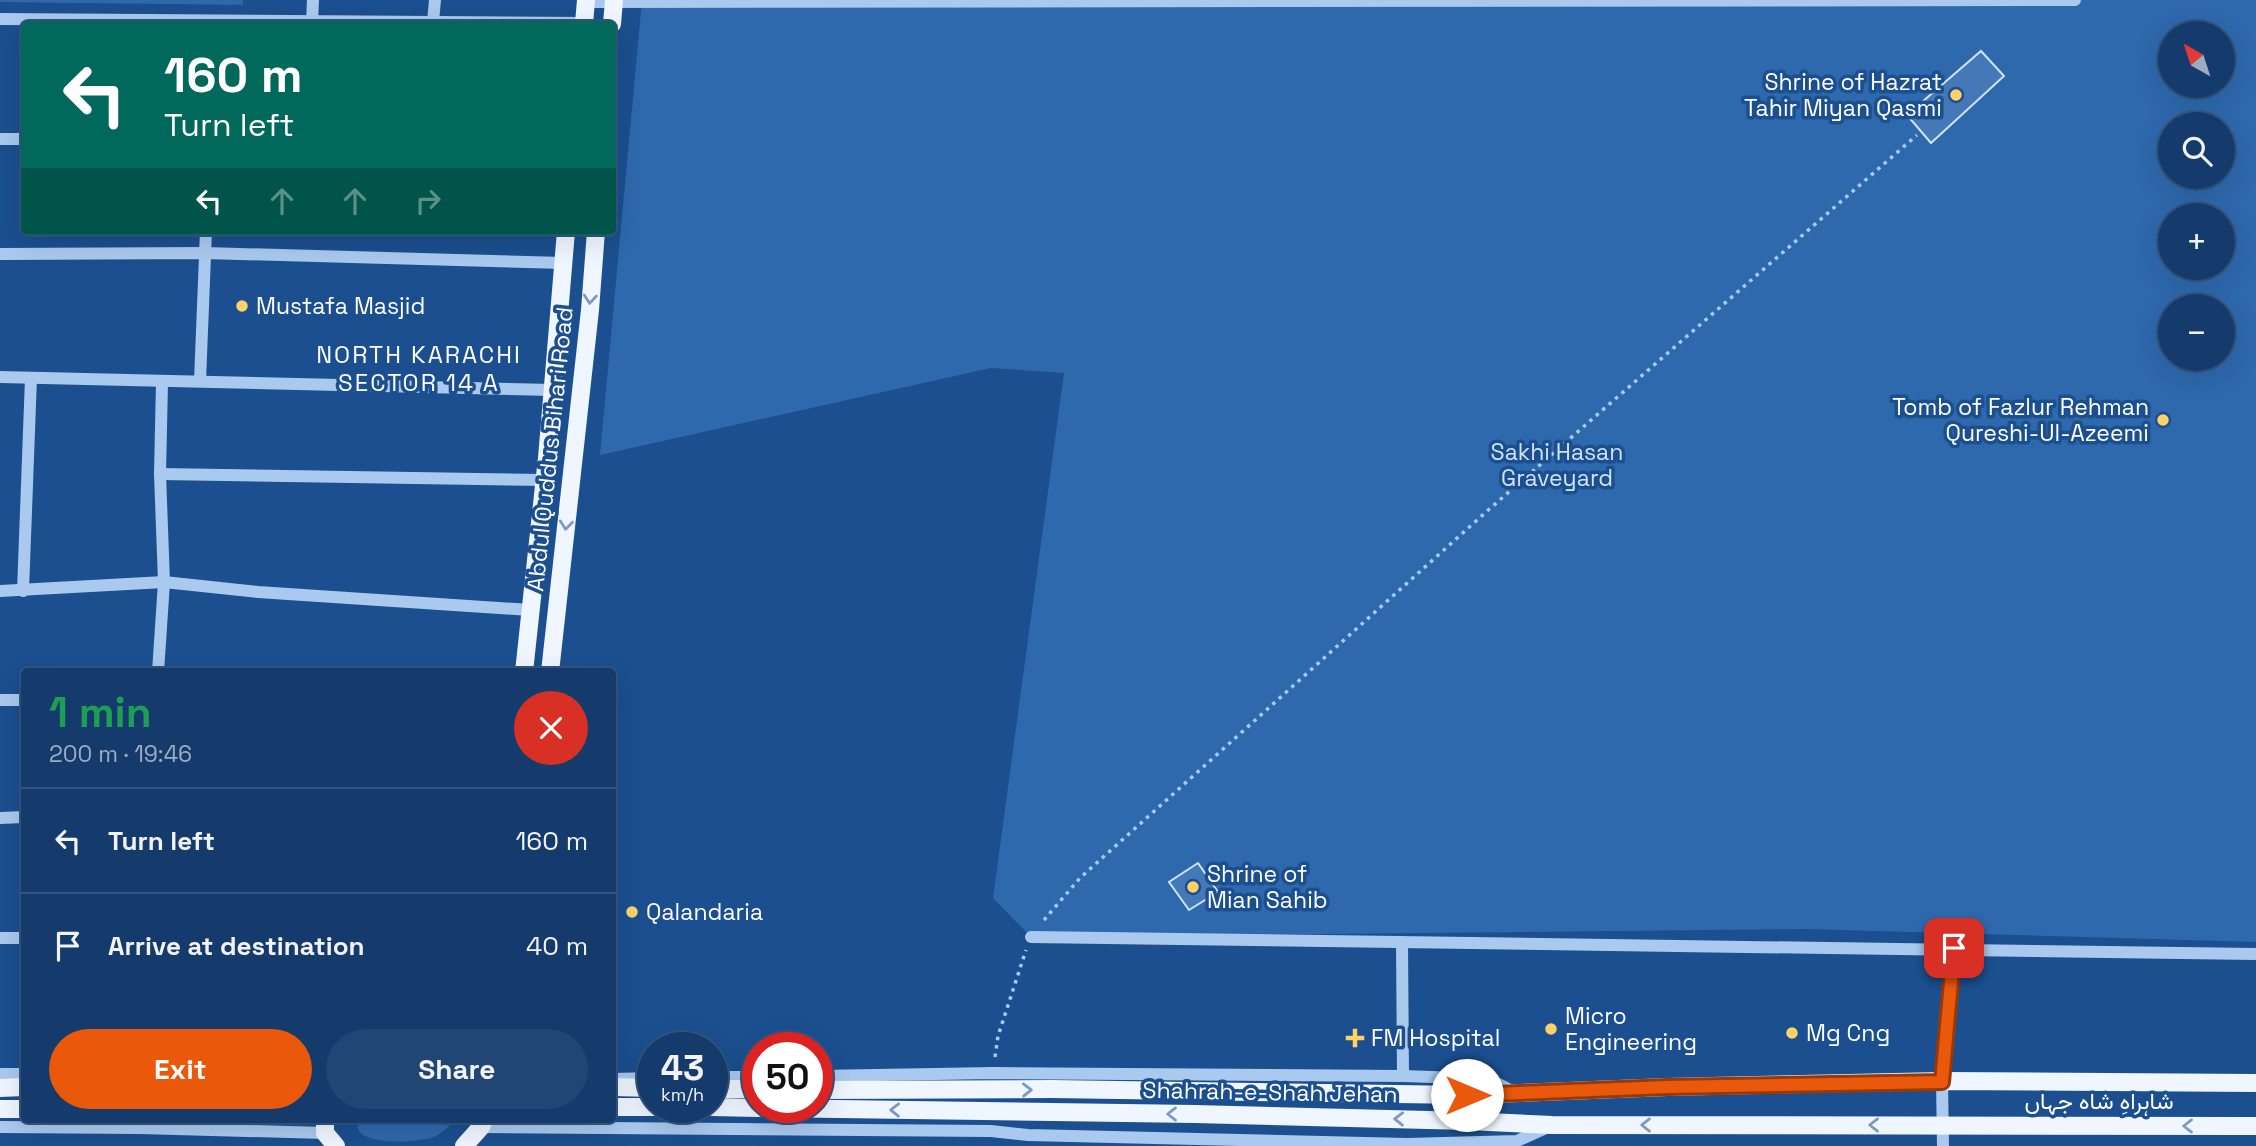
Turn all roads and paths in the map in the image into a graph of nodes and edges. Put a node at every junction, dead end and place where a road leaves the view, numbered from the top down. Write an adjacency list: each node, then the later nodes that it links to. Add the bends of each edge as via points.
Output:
1 (313, 0): 8 (street)
2 (435, 0): 9 (street)
3 (2075, 0): 5 (street)
4 (586, 1): 5 (street); 10 (main road)
5 (614, 1): 11 (main road)
6 (0, 19): 7 (street)
7 (108, 21)
8 (312, 21)
9 (433, 21)
10 (584, 21)
11 (612, 21)
12 (1917, 135): 39 (path, via 1486,512 1090,869)
13 (0, 139): 14 (street)
14 (21, 139)
15 (206, 235): 18 (street)
16 (566, 235): 20 (main road, Abdul Quddus Bihari Road)
17 (596, 235): 34 (main road, Abdul Quddus Bihari Road, one-way to 34)
18 (205, 253): 19 (street); 20 (street); 23 (street)
19 (0, 254)
20 (564, 263): 25 (main road, Abdul Quddus Bihari Road)
21 (0, 377): 22 (street)
22 (31, 378): 24 (street); 29 (street)
23 (200, 381): 24 (street); 25 (street)
24 (162, 382): 26 (street)
25 (552, 390): 27 (main road, Abdul Quddus Bihari Road)
26 (160, 474): 27 (street); 28 (street)
27 (544, 480): 31 (main road, Abdul Quddus Bihari Road)
28 (163, 582): 29 (street); 31 (street); 32 (street)
29 (23, 591): 30 (street)
30 (0, 592)
31 (530, 610): 33 (main road, Abdul Quddus Bihari Road)
32 (158, 668)
33 (524, 668)
34 (550, 668)
35 (0, 700): 36 (street)
36 (21, 700)
37 (0, 817): 38 (street)
38 (21, 817)
39 (1031, 937): 42 (street); 45 (path, via 998,1036)
40 (0, 938): 41 (street)
41 (21, 939)
42 (1402, 943): 43 (street); 49 (street)
43 (1954, 948): 44 (street); 52 (street)
44 (2256, 954)
45 (993, 1073): 48 (street); 49 (street); 70 (street)
46 (0, 1074): 47 (street)
47 (21, 1074)
48 (833, 1076)
49 (1403, 1076): 59 (street, via 1489,1079)
50 (637, 1078): 51 (street)
51 (616, 1079)
52 (1942, 1082): 53 (main road, شاہراہِ شاہ جہاں); 59 (main road, Shahrah-e-Shah Jehan); 67 (street)
53 (2256, 1083)
54 (21, 1087): 56 (main road)
55 (616, 1087): 57 (main road)
56 (0, 1088)
57 (637, 1088)
58 (833, 1090): 59 (main road, Shahrah-e-Shah Jehan, one-way to 59)
59 (1519, 1094)
60 (616, 1107): 61 (main road)
61 (637, 1107)
62 (21, 1109): 64 (main road)
63 (833, 1109): 66 (main road, Shahrah-e-Shah Jehan, one-way to 63)
64 (0, 1110)
65 (483, 1123): 70 (street); 75 (main road)
66 (1552, 1125): 67 (main road, Shahrah-e-Shah Jehan, one-way to 66); 74 (street, via 1517,1141)
67 (1942, 1125): 68 (main road, شاہراہِ شاہ جہاں, one-way to 67); 76 (street)
68 (2256, 1126)
69 (0, 1127): 71 (street)
70 (992, 1131): 72 (street)
71 (329, 1133)
72 (1028, 1141): 73 (street)
73 (1222, 1143): 74 (street)
74 (1407, 1145)
75 (464, 1146)
76 (1942, 1146)

